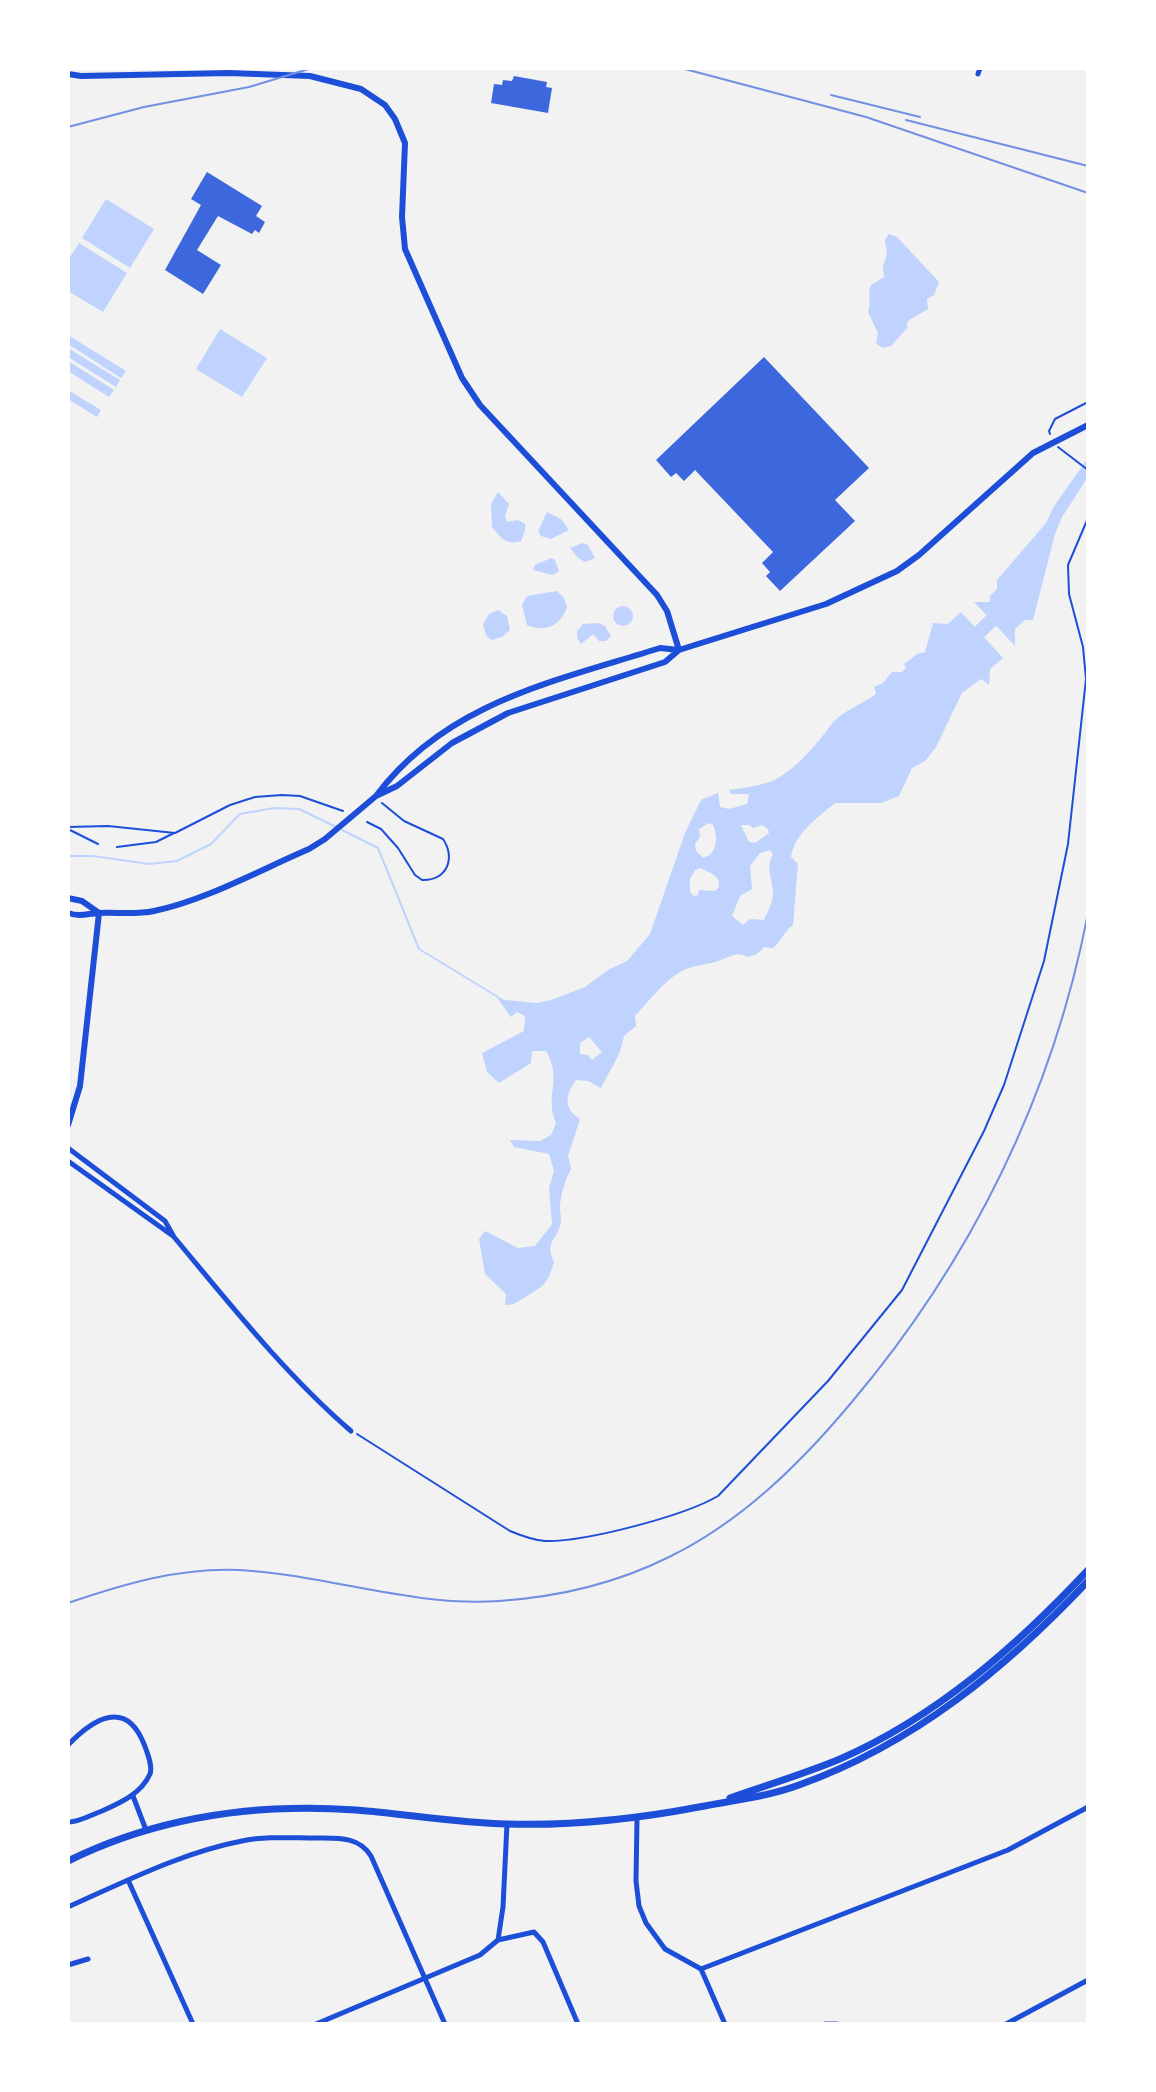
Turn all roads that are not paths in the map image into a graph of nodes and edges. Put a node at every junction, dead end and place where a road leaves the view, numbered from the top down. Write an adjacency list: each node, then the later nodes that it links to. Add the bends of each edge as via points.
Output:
1 (68, 74): 3 (street, via 310,76 361,89 385,105 405,143 405,249 462,378 480,405 657,595)
2 (1088, 425): 3 (street, via 1033,453 887,577 826,604)
3 (679, 650): 4 (street, via 665,662 487,722); 4 (street, via 660,648 511,695 462,719 390,777)
4 (376, 796): 7 (street, via 309,849 176,905 126,915)
5 (68, 898): 7 (street)
6 (68, 913): 7 (street)
7 (99, 913): 8 (street, via 80,1086)
8 (68, 1125)
9 (68, 1148): 11 (street, via 165,1221)
10 (68, 1161): 11 (street)
11 (174, 1237): 12 (street, via 260,1340)
12 (351, 1431)
13 (1088, 1570): 17 (main road, via 999,1656 909,1723 842,1758)
14 (1088, 1581): 17 (main road, via 1008,1661 904,1735 798,1785)
15 (68, 1745): 16 (street, via 96,1723 121,1716 130,1721 151,1767)
16 (133, 1796): 20 (street); 22 (street)
17 (717, 1803): 19 (main road)
18 (1088, 1807): 29 (street, via 1008,1850)
19 (637, 1819): 21 (main road); 29 (street, via 636,1881 646,1923 665,1949)
20 (68, 1822)
21 (507, 1824): 22 (main road, via 352,1810 261,1811 196,1817); 26 (street)
22 (146, 1830): 23 (main road)
23 (68, 1861)
24 (128, 1880): 25 (street); 30 (street, via 242,1840 343,1839 366,1847); 32 (street)
25 (68, 1907)
26 (498, 1940): 30 (street, via 480,1955); 35 (street, via 529,1932 538,1935)
27 (88, 1959): 28 (street)
28 (68, 1965)
29 (701, 1969): 36 (street)
30 (425, 1978): 33 (street); 34 (street)
31 (1088, 1980): 39 (street)
32 (193, 2024)
33 (316, 2024)
34 (445, 2024)
35 (578, 2024)
36 (725, 2024)
37 (825, 2024): 38 (street)
38 (837, 2024)
39 (1006, 2024)

